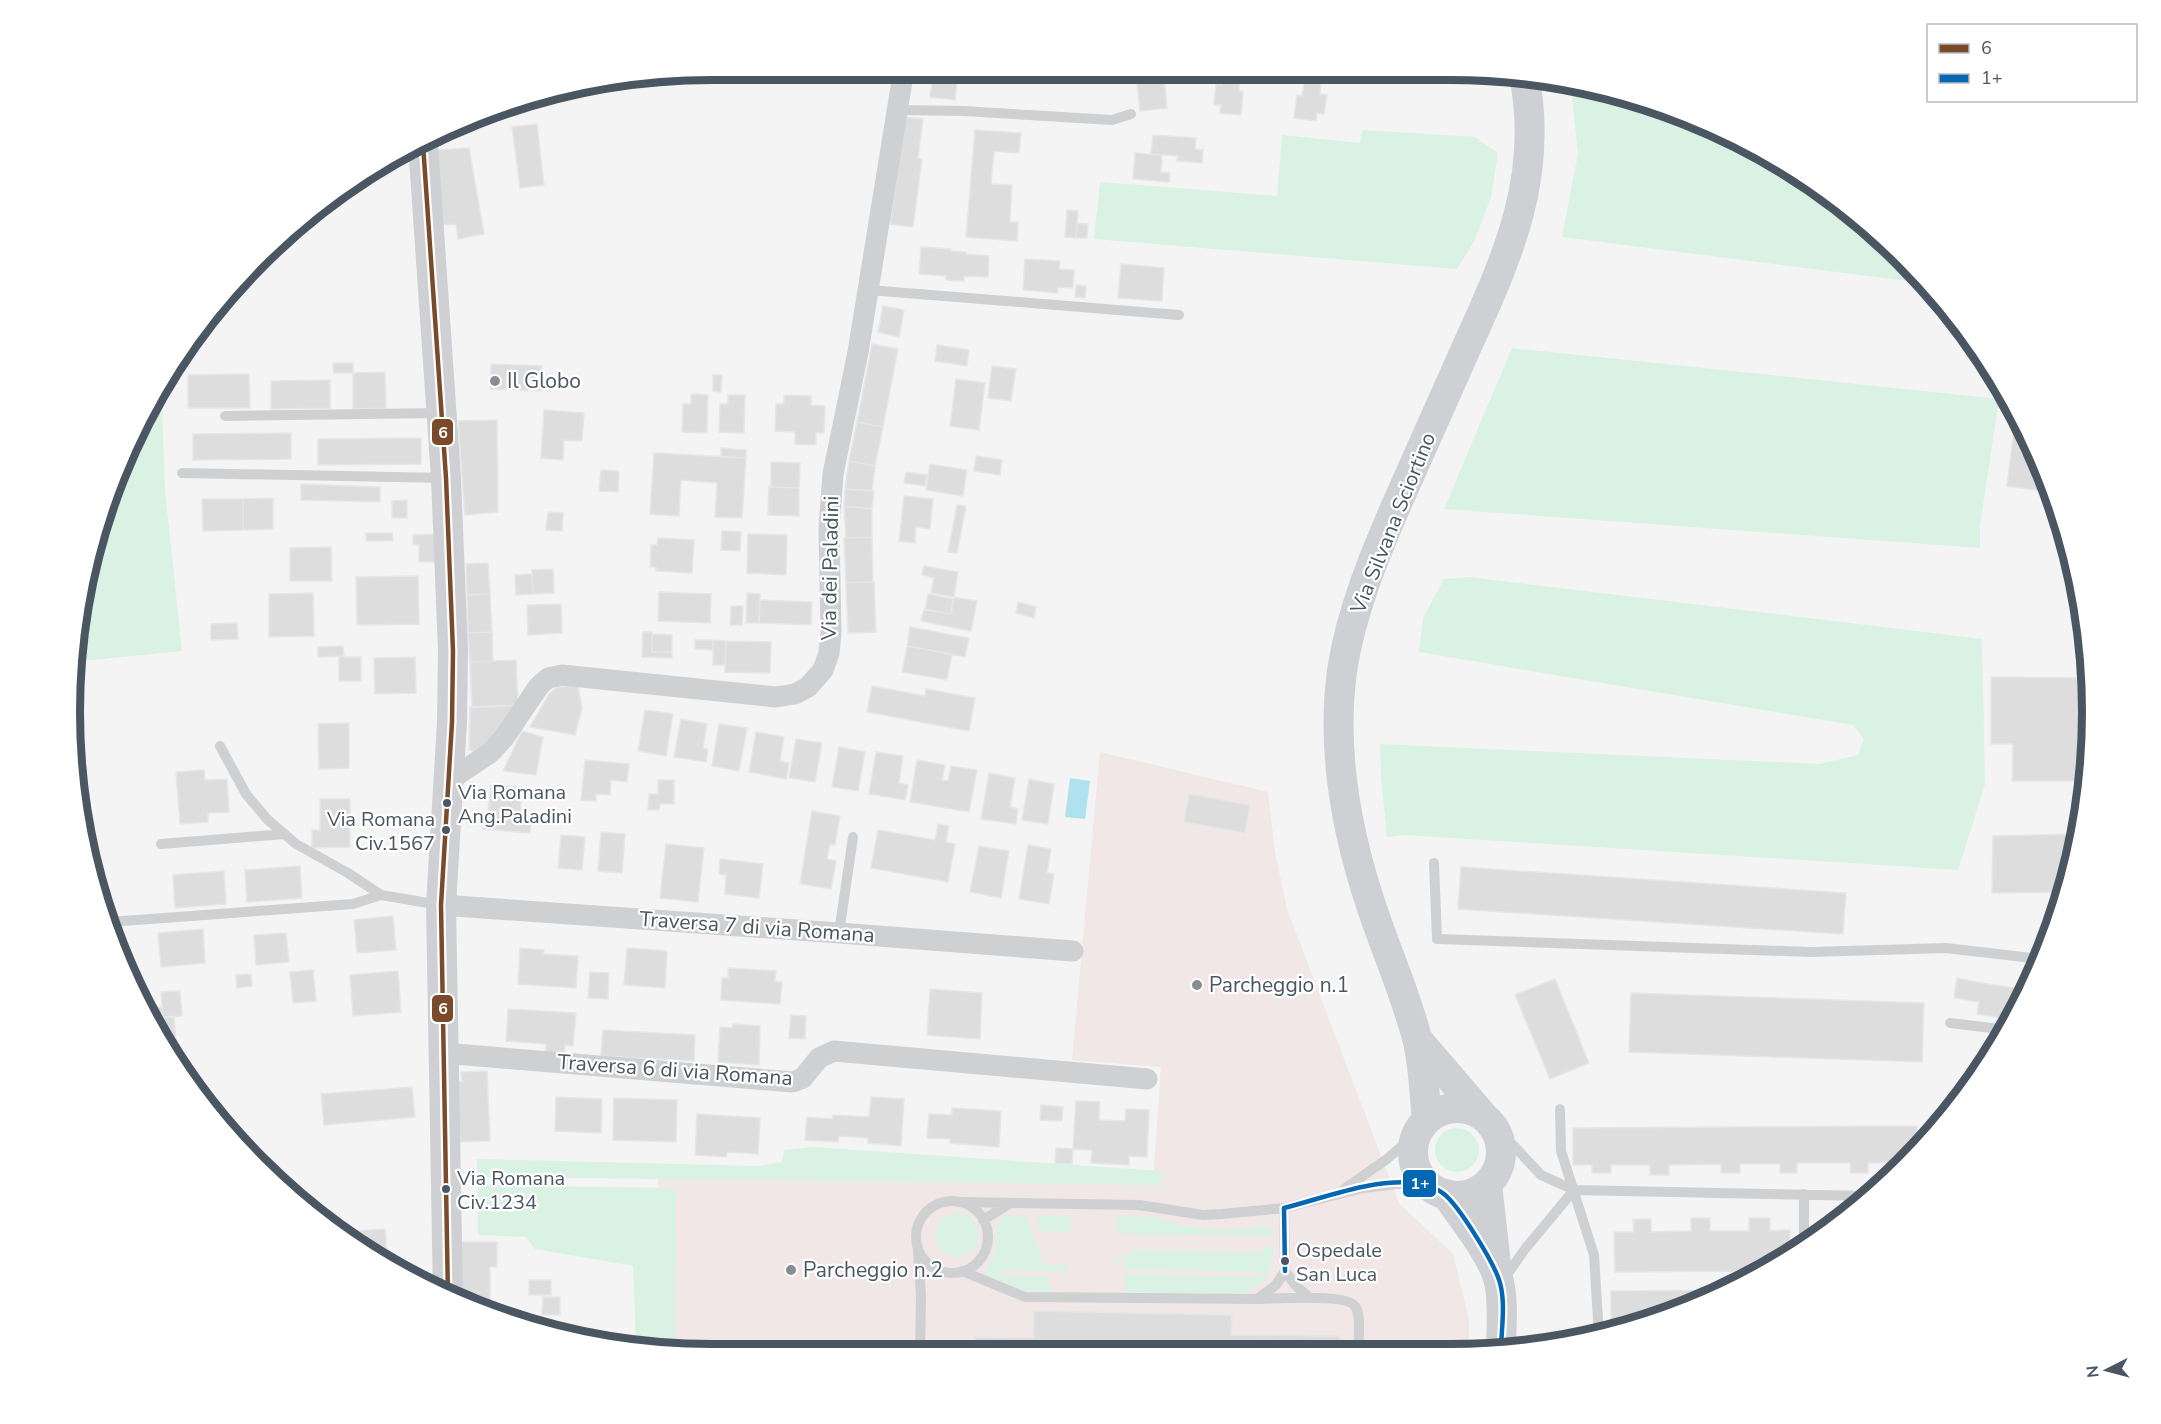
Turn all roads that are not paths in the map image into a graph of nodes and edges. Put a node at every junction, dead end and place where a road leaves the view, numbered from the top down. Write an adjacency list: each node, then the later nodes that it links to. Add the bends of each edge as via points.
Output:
1 (902, 80): 3 (street, Via dei Paladini)
2 (1525, 84): 26 (street, Via Silvana Sciortino, via 1530,138 1527,179 1517,224 1498,280 1368,574 1342,670 1338,744 1348,821 1367,893)
3 (897, 110): 4 (lane, via 1112,120); 6 (street, Via dei Paladini)
4 (1131, 114)
5 (423, 150): 8 (street)
6 (868, 290): 7 (lane); 13 (street, Via dei Paladini, via 833,474 829,528 831,642 819,676 802,691 776,697 553,676 539,686 504,739 490,753)
7 (1179, 315)
8 (442, 413): 9 (lane); 11 (street)
9 (225, 417)
10 (182, 473): 11 (lane)
11 (446, 478): 13 (street, via 453,651)
12 (220, 746): 14 (lane, via 246,794)
13 (448, 781): 19 (street)
14 (285, 834): 16 (lane); 18 (lane)
15 (853, 837): 21 (lane)
16 (161, 844)
17 (1434, 863): 23 (lane, via 1437,939 1811,952 1946,948)
18 (381, 895): 19 (lane); 20 (lane, via 353,904)
19 (441, 906): 21 (street, Traversa 7 di via Romana); 27 (street)
20 (116, 922)
21 (839, 933): 22 (street, Traversa 7 di via Romana)
22 (1073, 951)
23 (2031, 958)
24 (1950, 1023): 25 (lane)
25 (1997, 1029)
26 (1418, 1040): 30 (street); 31 (street, Via Silvana Sciortino)
27 (442, 1053): 28 (street, Traversa 6 di via Romana, via 792,1082 803,1078 819,1058 834,1051); 48 (street)
28 (1147, 1079)
29 (1560, 1109): 34 (lane, via 1561,1151)
30 (1490, 1125): 31 (street, via 1473,1111 1456,1108 1445,1110); 32 (street, via 1500,1144 1500,1159); 34 (lane, via 1541,1175)
31 (1422, 1126): 33 (street, via 1413,1145 1414,1159 1419,1173); 35 (lane, via 1363,1177)
32 (1487, 1184): 33 (street, via 1463,1195); 47 (street)
33 (1437, 1189): 35 (lane, via 1396,1184); 47 (street, via 1484,1250)
34 (1574, 1190): 36 (lane); 47 (lane); 52 (lane, via 1594,1255)
35 (1336, 1193): 40 (lane)
36 (1804, 1194): 37 (lane); 42 (lane)
37 (1857, 1196)
38 (962, 1202): 39 (lane); 41 (lane); 43 (lane, via 945,1201 922,1215 916,1232)
39 (1009, 1204): 40 (lane, via 1139,1205 1203,1215); 41 (lane)
40 (1284, 1208): 45 (lane)
41 (983, 1220): 46 (lane, via 986,1246 978,1262)
42 (1804, 1235)
43 (918, 1250): 44 (lane); 49 (lane)
44 (936, 1269): 46 (lane); 49 (lane, via 926,1280)
45 (1286, 1270): 50 (lane); 51 (lane, via 1276,1285)
46 (962, 1271): 51 (lane, via 1025,1297)
47 (1499, 1279): 53 (street)
48 (448, 1286)
49 (921, 1296): 54 (lane)
50 (1310, 1298): 51 (lane); 55 (lane, via 1348,1300 1355,1307 1358,1320)
51 (1257, 1299)
52 (1598, 1326)
53 (1501, 1342)
54 (920, 1344)
55 (1358, 1344)

